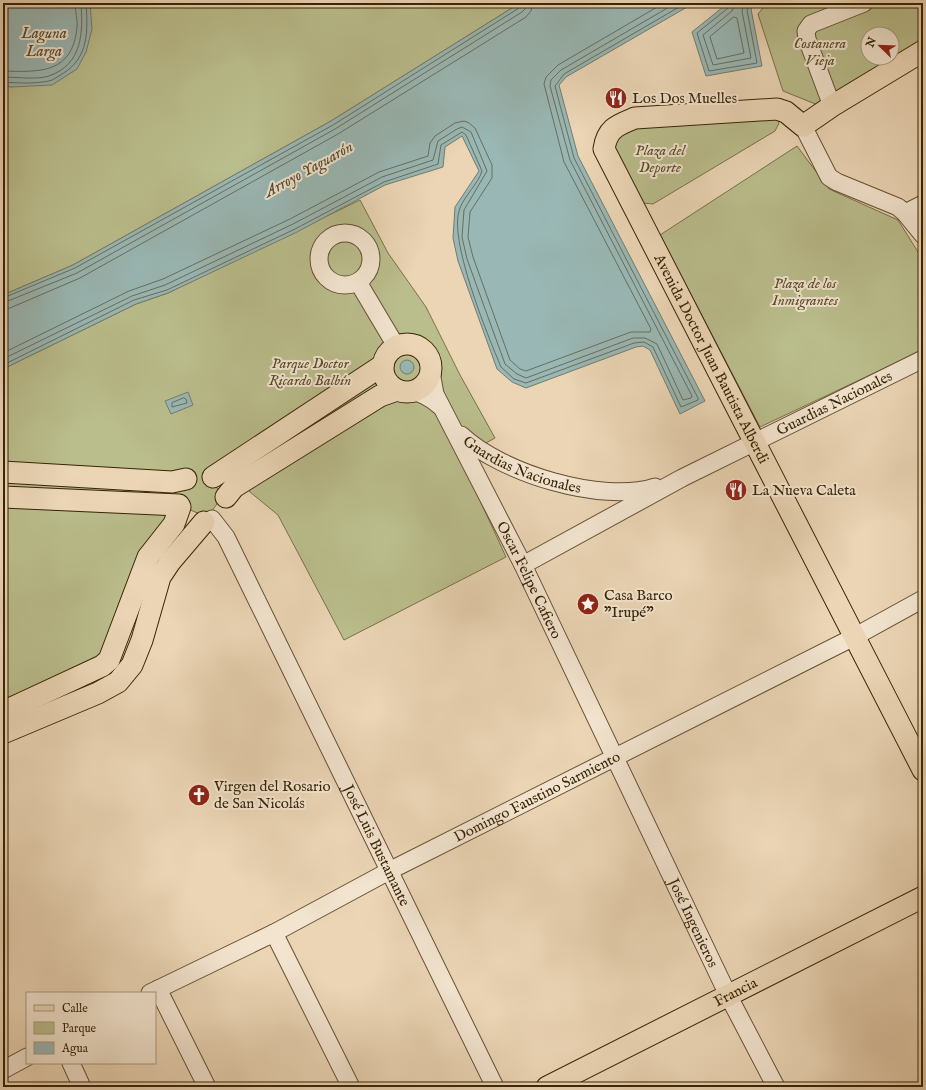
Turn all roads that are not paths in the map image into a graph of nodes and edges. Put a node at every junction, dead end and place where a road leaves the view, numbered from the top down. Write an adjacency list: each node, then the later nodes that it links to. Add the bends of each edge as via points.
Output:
1 (864, 3): 3 (street, via 811,24 806,32)
2 (923, 51): 3 (main road)
3 (832, 106): 4 (main road)
4 (803, 126): 6 (street, via 829,177); 16 (main road, Avenida Doctor Juan Bautista Alberdi, via 786,112 777,110 651,116 635,118 618,125 605,138 604,148 611,165)
5 (923, 204): 6 (street)
6 (905, 213): 7 (street)
7 (923, 235)
8 (358, 282): 9 (street)
9 (396, 346): 11 (main road, via 387,354); 12 (main road, via 411,344 424,351 429,357)
10 (923, 359): 16 (street, Guardias Nacionales)
11 (383, 365): 13 (main road, via 386,380); 18 (main road)
12 (431, 372): 13 (main road, via 420,388); 14 (street, Oscar Felipe Cafiero)
13 (403, 391): 14 (street, Oscar Felipe Cafiero, via 414,391); 23 (main road, via 380,396 234,487)
14 (440, 406): 15 (street, Oscar Felipe Cafiero)
15 (454, 429): 21 (street, Guardias Nacionales, via 481,452 515,469); 27 (street, Oscar Felipe Cafiero)
16 (754, 442): 19 (street, Guardias Nacionales); 29 (main road, Avenida Doctor Juan Bautista Alberdi)
17 (3, 472): 20 (main road, via 172,482)
18 (213, 477): 20 (main road, via 199,474); 23 (main road, via 223,487)
19 (682, 478): 21 (street, Guardias Nacionales, via 630,492); 26 (street, Guardias Nacionales)
20 (186, 479): 24 (main road, via 179,491)
21 (597, 490): 26 (street, Guardias Nacionales, via 606,500)
22 (3, 497): 24 (main road)
23 (226, 497): 25 (main road, via 222,510)
24 (179, 506): 25 (main road, via 192,520); 30 (main road, via 174,524 148,557 109,660 102,666)
25 (208, 520): 31 (main road, via 170,562 160,577 132,665 118,682); 34 (street, José Luis Bustamante, via 226,537)
26 (604, 521): 27 (street, Guardias Nacionales)
27 (523, 565): 32 (street, Oscar Felipe Cafiero)
28 (923, 600): 29 (street, Domingo Faustino Sarmiento)
29 (854, 637): 32 (street, Domingo Faustino Sarmiento); 33 (main road, Avenida Doctor Juan Bautista Alberdi)
30 (3, 712)
31 (3, 733)
32 (615, 757): 34 (street, Domingo Faustino Sarmiento); 39 (street, José Ingenieros)
33 (923, 770)
34 (389, 871): 36 (street, Domingo Faustino Sarmiento); 46 (street, José Luis Bustamante)
35 (923, 897): 39 (main road, Francia)
36 (274, 933): 37 (street, Domingo Faustino Sarmiento); 45 (street)
37 (154, 991)
38 (156, 995): 44 (street)
39 (728, 995): 47 (main road, Francia); 48 (street, José Ingenieros)
40 (26, 1058): 42 (street)
41 (71, 1064): 43 (street)
42 (3, 1070)
43 (82, 1087)
44 (207, 1087)
45 (350, 1087)
46 (495, 1087)
47 (547, 1087)
48 (776, 1087)

